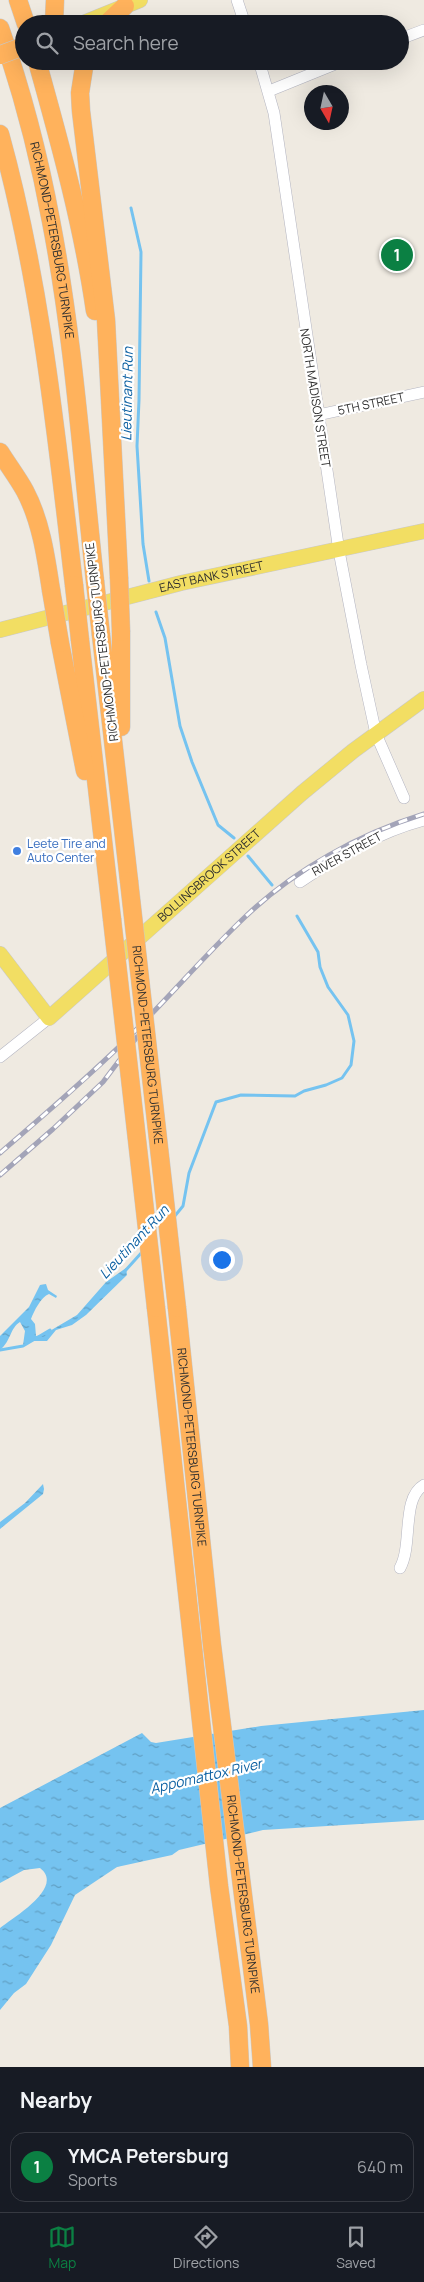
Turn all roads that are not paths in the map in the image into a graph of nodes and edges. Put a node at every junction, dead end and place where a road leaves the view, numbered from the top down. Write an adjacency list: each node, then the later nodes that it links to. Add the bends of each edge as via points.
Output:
1 (18, 0): 5 (highway)
2 (55, 0): 6 (highway)
3 (237, 0): 9 (street)
4 (132, 3): 7 (main road); 8 (highway)
5 (23, 15)
6 (54, 15)
7 (103, 15)
8 (117, 15)
9 (242, 15)
10 (0, 28): 31 (highway, RICHMOND-PETERSBURG TURNPIKE, bridge, via 20,87 51,221 65,313)
11 (424, 30): 12 (street)
12 (409, 36)
13 (15, 49): 14 (highway, bridge)
14 (0, 54)
15 (40, 70): 23 (highway, via 84,250)
16 (84, 70): 23 (highway, via 81,111 102,269)
17 (261, 70): 19 (street, NORTH MADISON STREET)
18 (320, 70): 19 (street)
19 (268, 91): 22 (street, NORTH MADISON STREET, via 274,113)
20 (0, 134): 34 (highway, RICHMOND-PETERSBURG TURNPIKE, bridge, via 30,260 52,395)
21 (424, 392): 22 (street, 5TH STREET)
22 (318, 415): 26 (street, NORTH MADISON STREET)
23 (112, 433): 31 (highway, bridge, via 122,632)
24 (0, 452): 34 (highway, bridge, via 25,491 40,528)
25 (424, 531): 26 (main road, EAST BANK STREET)
26 (339, 551): 27 (main road, EAST BANK STREET, via 181,584); 29 (street, NORTH MADISON STREET)
27 (0, 630)
28 (424, 699): 29 (main road, BOLLINGBROOK STREET)
29 (376, 734): 30 (street, NORTH MADISON STREET); 36 (main road, BOLLINGBROOK STREET, via 302,793)
30 (404, 798)
31 (122, 812): 41 (highway, RICHMOND-PETERSBURG TURNPIKE, bridge)
32 (424, 820): 33 (street, RIVER STREET, via 358,846)
33 (300, 882)
34 (108, 884): 40 (highway, RICHMOND-PETERSBURG TURNPIKE, bridge, via 219,1886 238,2026)
35 (0, 954): 36 (main road)
36 (49, 1018): 37 (street, BOLLINGBROOK STREET)
37 (0, 1057)
38 (424, 1485): 39 (street, via 411,1499 407,1549)
39 (400, 1568)
40 (240, 2067)
41 (262, 2067)

